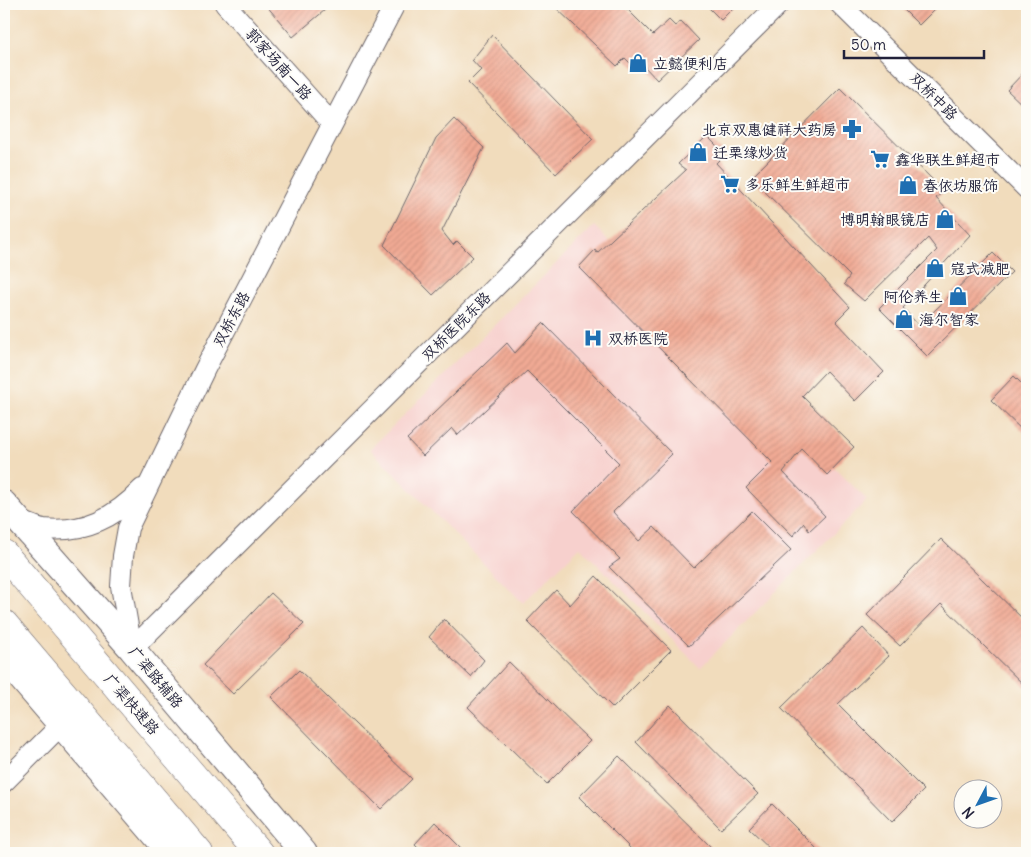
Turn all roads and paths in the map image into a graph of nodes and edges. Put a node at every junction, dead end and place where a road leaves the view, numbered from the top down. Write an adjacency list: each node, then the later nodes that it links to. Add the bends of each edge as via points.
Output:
1 (225, 4): 5 (street, 郭家场南一路)
2 (395, 4): 5 (street, 双桥东路)
3 (779, 4): 11 (street, 双桥医院东路)
4 (840, 4): 6 (street, 双桥中路)
5 (332, 124): 7 (street, 双桥东路)
6 (1027, 189)
7 (151, 479): 8 (street, via 127,505 102,521 75,529 43,529); 11 (street, 双桥东路, via 128,528 123,556 121,586)
8 (11, 512): 11 (main road, 广渠路辅路)
9 (4, 554): 17 (highway, 广渠快速路)
10 (4, 624): 16 (highway)
11 (132, 649): 18 (main road, 广渠路辅路)
12 (4, 658): 13 (main road)
13 (61, 724): 14 (street); 15 (main road)
14 (4, 782)
15 (171, 853)
16 (200, 853)
17 (260, 853)
18 (304, 853)

